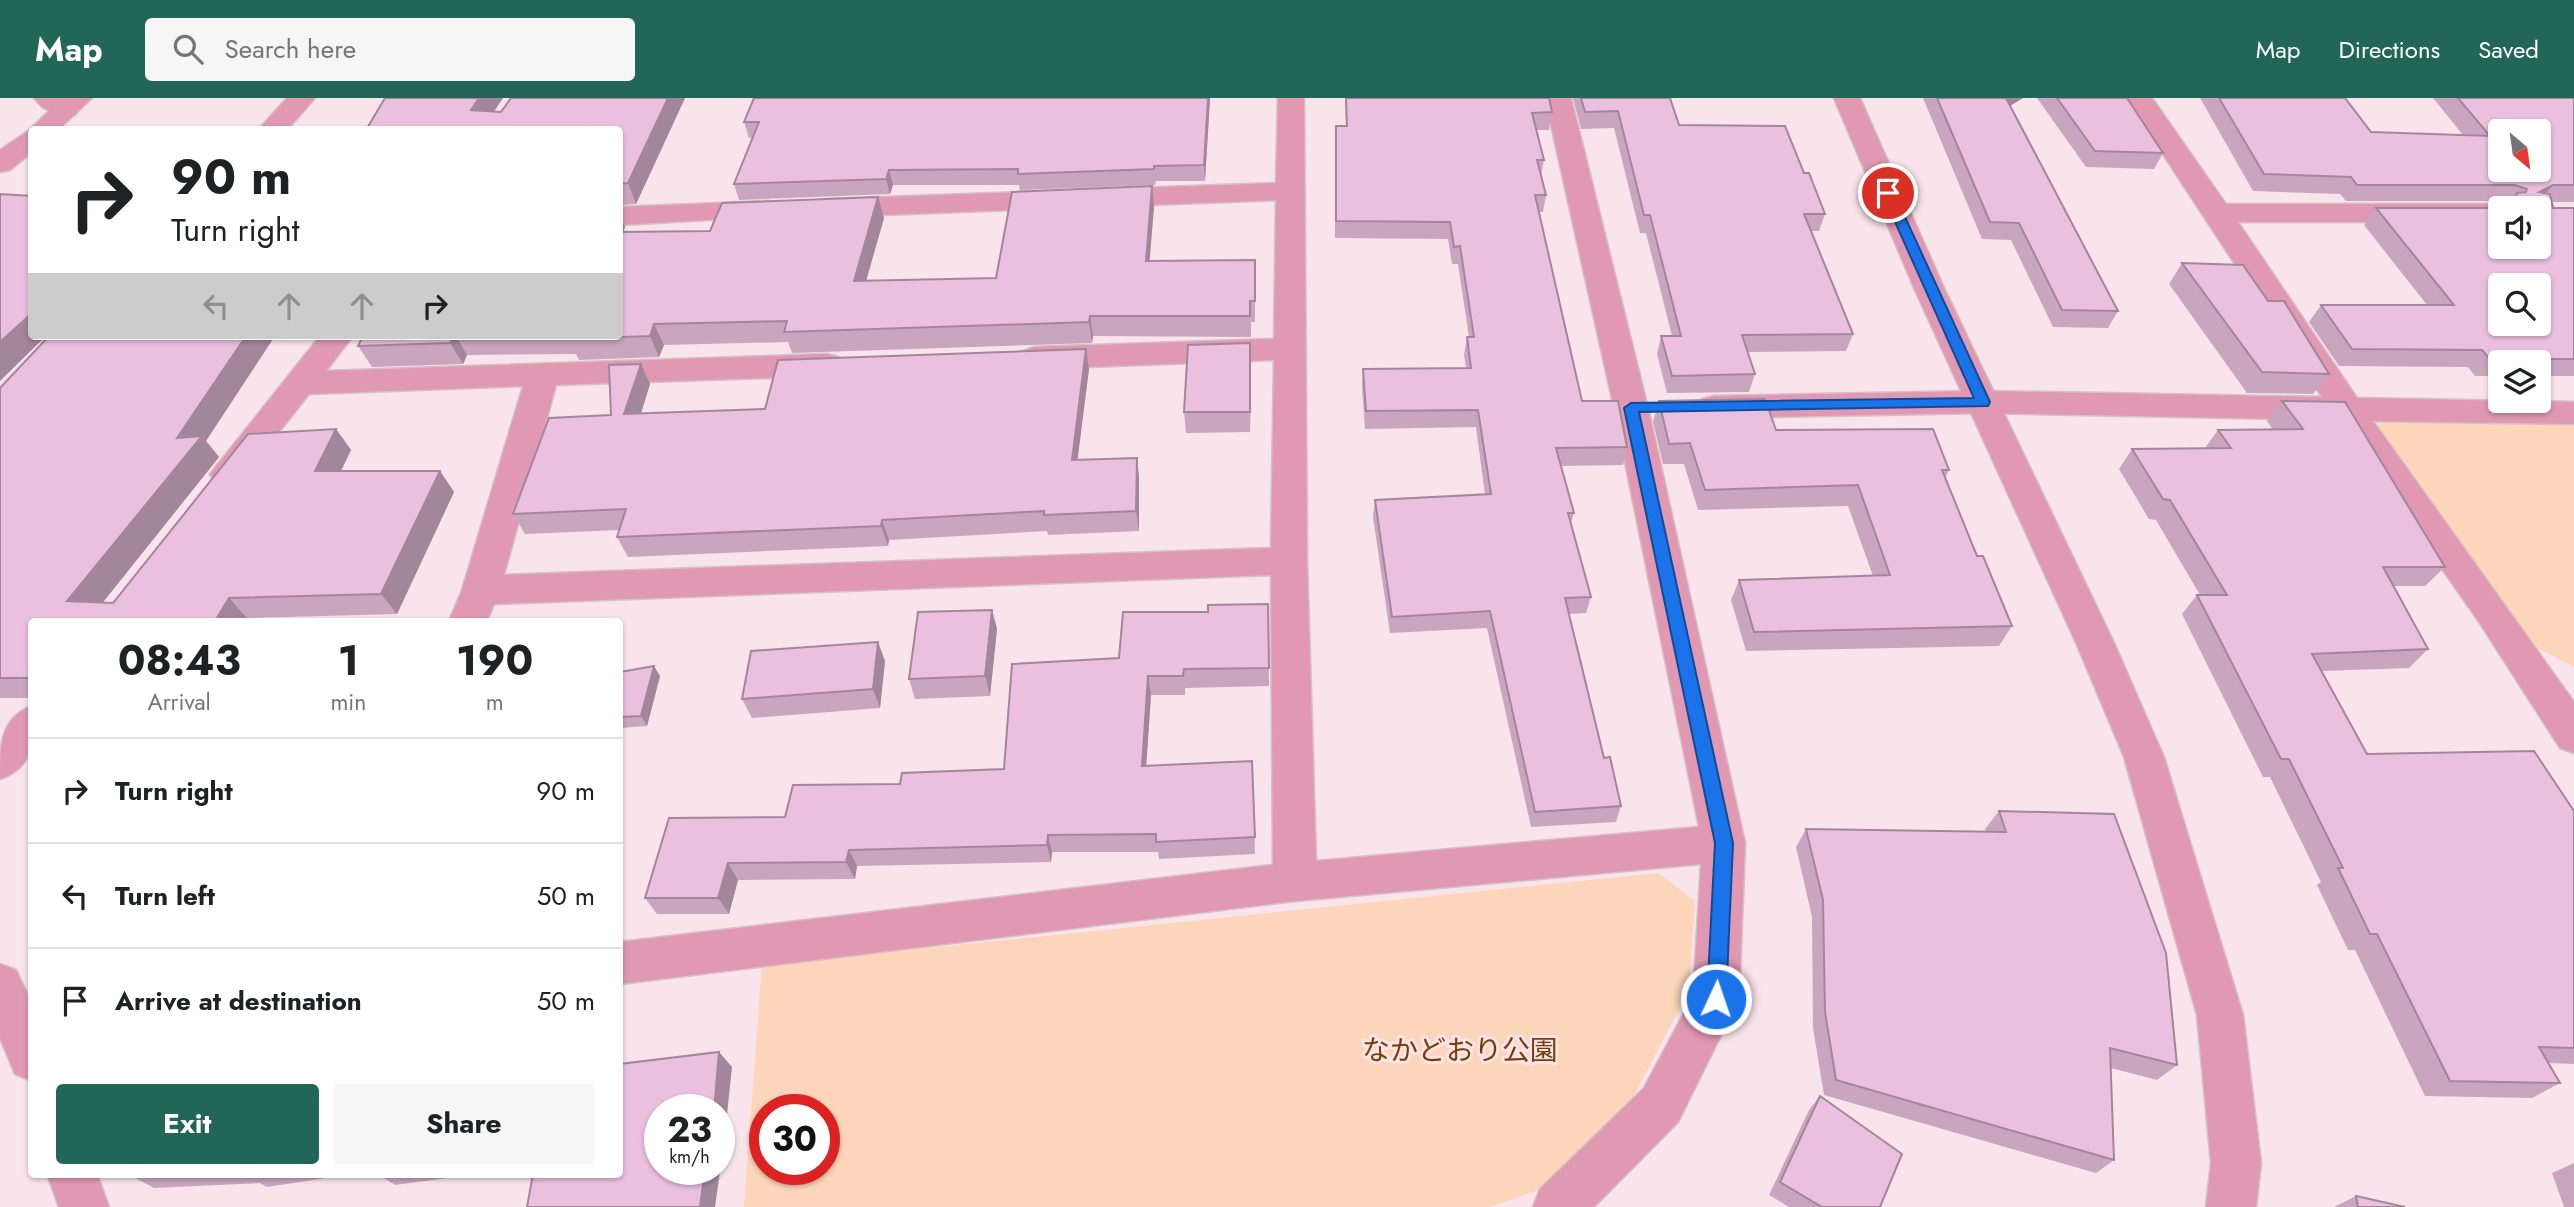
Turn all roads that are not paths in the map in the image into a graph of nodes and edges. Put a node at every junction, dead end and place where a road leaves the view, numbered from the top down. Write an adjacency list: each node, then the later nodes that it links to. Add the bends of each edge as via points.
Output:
1 (303, 98): 8 (street)
2 (1291, 98): 11 (street)
3 (1558, 98): 22 (street)
4 (1847, 98): 21 (street)
5 (2139, 98): 12 (street)
6 (64, 102): 7 (street)
7 (44, 126)
8 (275, 126)
9 (28, 141): 10 (street)
10 (0, 164)
11 (1292, 191): 14 (street); 16 (street)
12 (2219, 213): 13 (street); 23 (street)
13 (2488, 213)
14 (623, 216)
15 (334, 340): 20 (street)
16 (1291, 349): 17 (street); 26 (street)
17 (1000, 359)
18 (862, 364): 19 (street)
19 (543, 375): 20 (street); 27 (street)
20 (298, 383): 25 (street)
21 (1983, 402): 22 (street); 23 (street); 40 (street, via 2144,757 2220,1015 2236,1163)
22 (1658, 407): 32 (street)
23 (2349, 410): 24 (street); 28 (street)
24 (2574, 412)
25 (204, 502)
26 (1289, 561): 27 (street); 33 (street)
27 (475, 606)
28 (2558, 682): 30 (street)
29 (28, 727): 31 (street)
30 (2574, 736)
31 (0, 762)
32 (1724, 843): 33 (street); 39 (street, via 1716,999 1661,1105)
33 (1295, 882): 34 (street)
34 (623, 963)
35 (0, 985): 36 (street)
36 (28, 1039)
37 (73, 1178): 38 (street)
38 (84, 1207)
39 (1558, 1207)
40 (2231, 1207)

